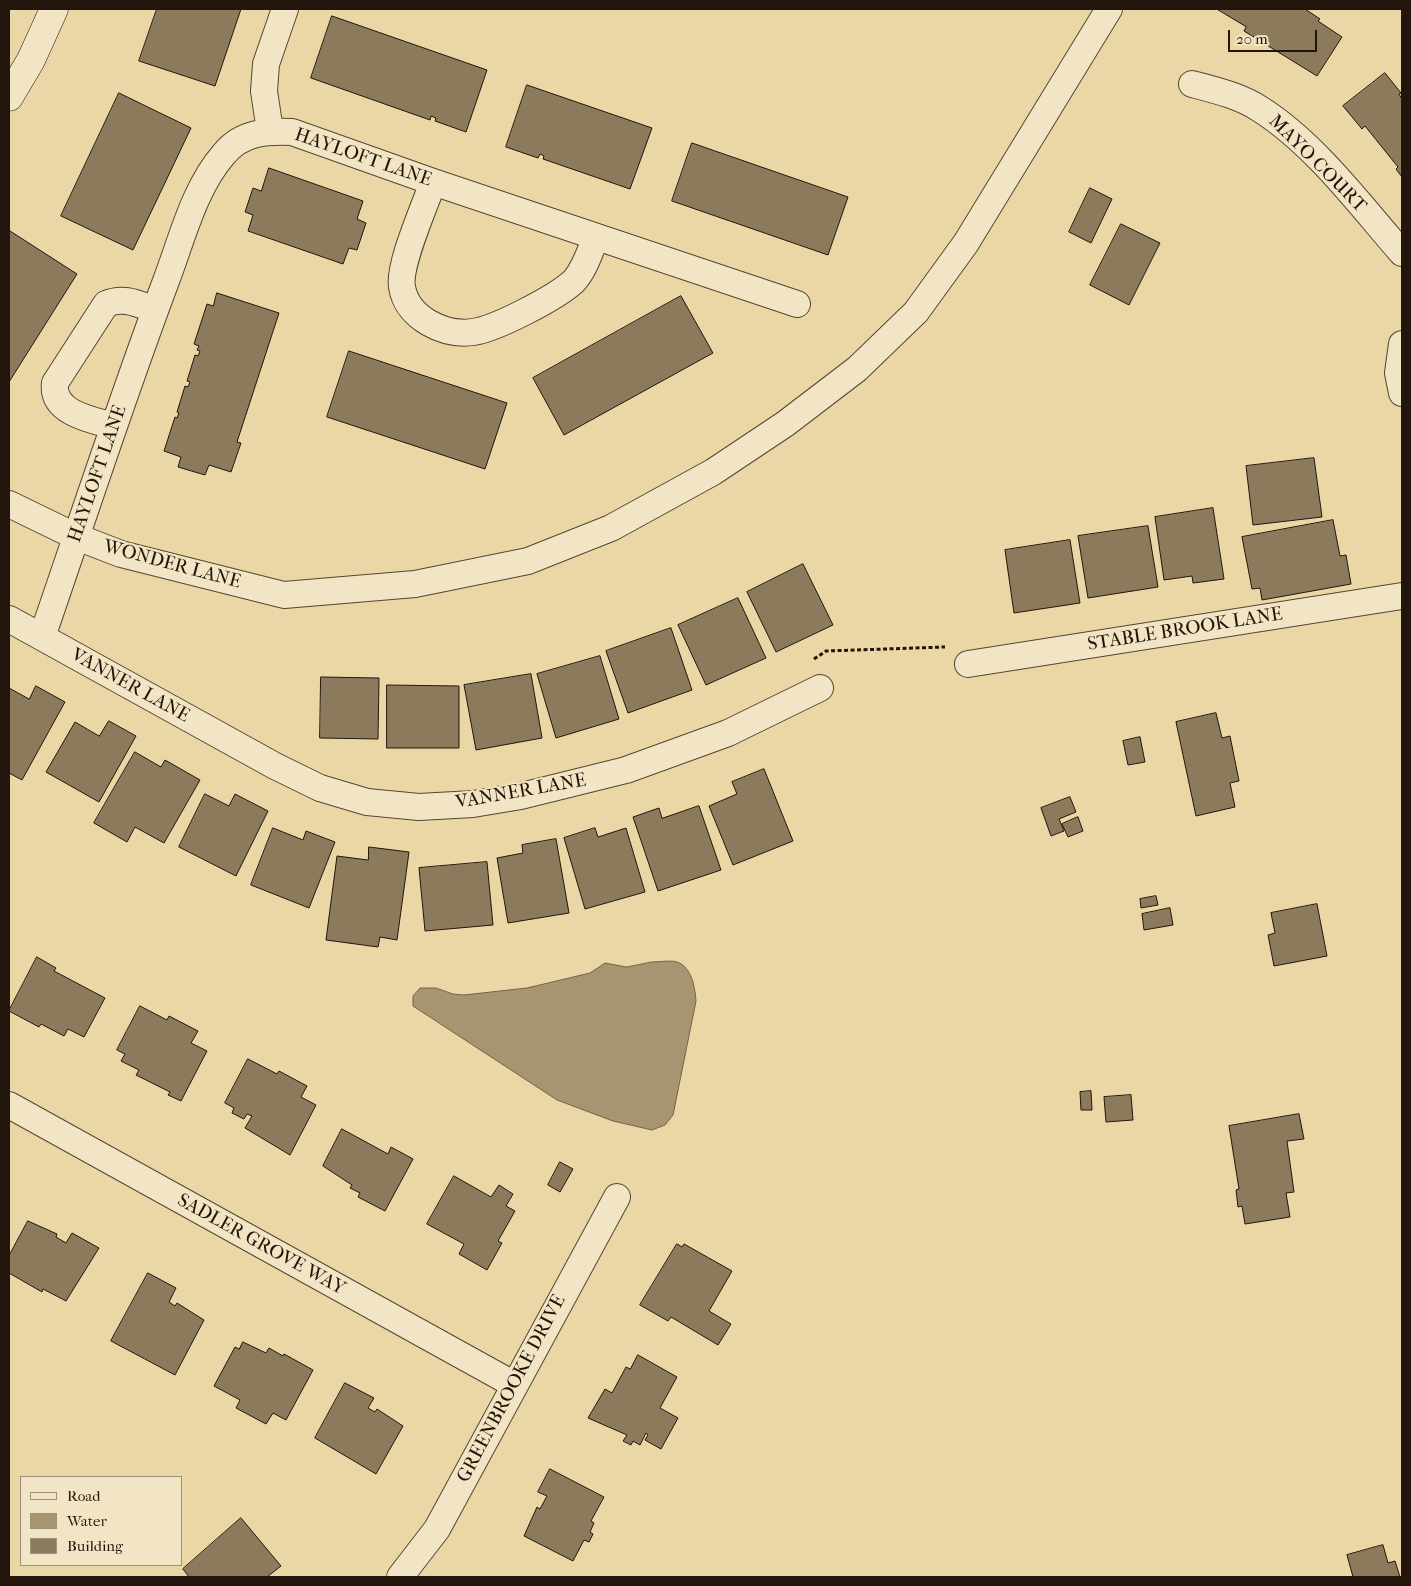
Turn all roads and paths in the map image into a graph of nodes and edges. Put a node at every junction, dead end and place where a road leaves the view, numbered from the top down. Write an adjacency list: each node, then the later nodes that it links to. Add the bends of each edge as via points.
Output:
1 (54, 9): 5 (street, via 31,60)
2 (285, 9): 6 (street, via 266,64 264,91)
3 (1109, 9): 16 (street, WONDER LANE, via 966,243 916,312 857,369 785,424 713,472 611,528 528,561 415,584 284,595 121,554)
4 (1192, 84): 9 (street, MAYO COURT, via 1231,95 1260,109 1293,134 1334,175)
5 (9, 97)
6 (270, 131): 7 (street, HAYLOFT LANE, via 292,132); 11 (street, HAYLOFT LANE, via 254,133 239,141 212,169)
7 (433, 182): 8 (street, HAYLOFT LANE); 8 (street, via 402,272 402,288 408,302 417,315 431,325 471,332 511,318 575,279)
8 (596, 237): 10 (street, HAYLOFT LANE)
9 (1402, 253)
10 (797, 304)
11 (155, 310): 14 (street, HAYLOFT LANE); 14 (street, via 125,300 116,299 106,304 54,382 61,404 73,414)
12 (1402, 344): 13 (street, via 1398,373)
13 (1402, 393)
14 (114, 426): 16 (street, HAYLOFT LANE)
15 (9, 504): 16 (street, WONDER LANE)
16 (77, 537): 19 (street, HAYLOFT LANE)
17 (1402, 596): 20 (street, STABLE BROOK LANE)
18 (9, 619): 19 (street, VANNER LANE)
19 (42, 637): 21 (street, VANNER LANE, via 320,788 367,802 420,807 473,804 521,796 626,770 728,733)
20 (968, 664): 21 (path, via 958,646 826,652 807,664)
21 (820, 688)
22 (9, 1106): 24 (street, SADLER GROVE WAY)
23 (617, 1197): 24 (street, GREENBROOKE DRIVE)
24 (513, 1384): 25 (street, GREENBROOKE DRIVE, via 436,1529)
25 (400, 1577)

